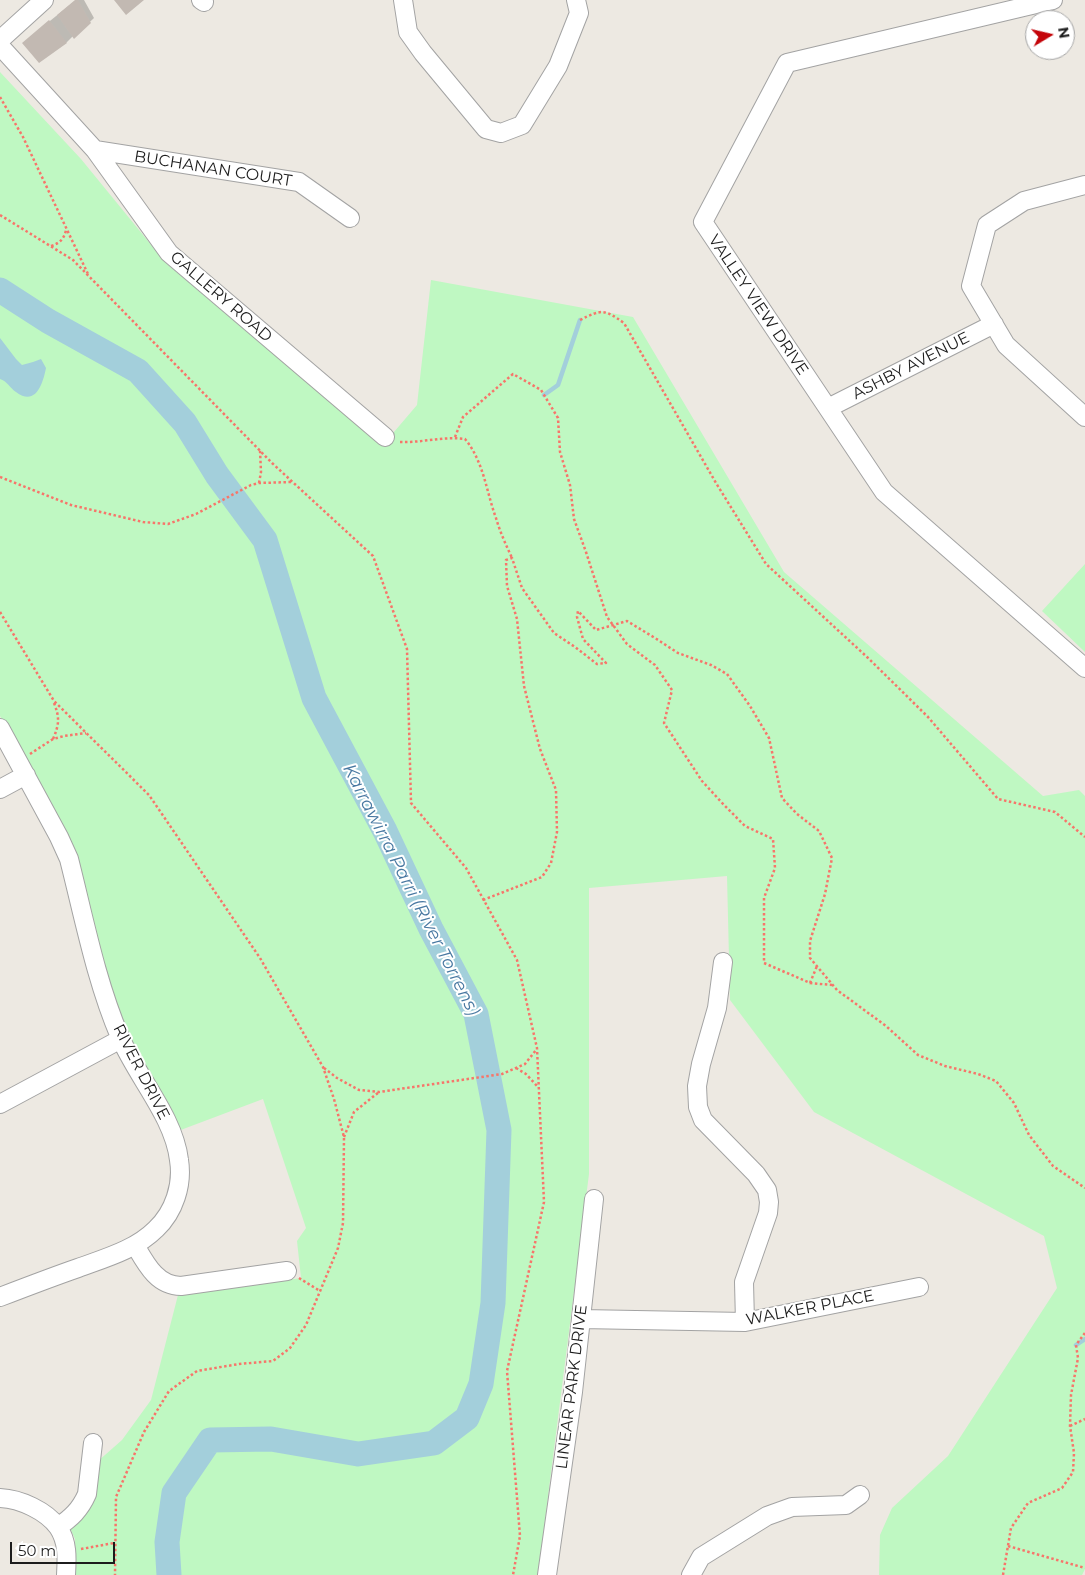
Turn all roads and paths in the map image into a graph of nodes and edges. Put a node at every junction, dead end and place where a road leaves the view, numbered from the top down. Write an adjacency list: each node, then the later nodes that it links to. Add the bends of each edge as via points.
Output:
1 (44, 0): 5 (street)
2 (404, 0): 3 (street, via 408,32 423,53 486,129 501,133 522,125 558,66 579,13)
3 (576, 0)
4 (1052, 0): 17 (street, VALLEY VIEW DRIVE, via 787,63 702,222)
5 (0, 40)
6 (0, 46): 8 (street, GALLERY ROAD)
7 (0, 97): 12 (path)
8 (95, 150): 11 (street, BUCHANAN COURT, via 299,182); 19 (street, GALLERY ROAD, via 169,253)
9 (1085, 185): 16 (street, via 1024,201 986,225 972,286)
10 (0, 215): 13 (path)
11 (350, 218)
12 (67, 228): 13 (path, via 59,244); 14 (path)
13 (51, 246): 14 (path, via 73,260)
14 (89, 277): 21 (path)
15 (580, 320): 35 (path, via 594,313 608,312 624,323 766,564 928,717 998,800 1056,812)
16 (994, 324): 17 (street, ASHBY AVENUE); 18 (street, via 1006,345)
17 (828, 408): 28 (street, VALLEY VIEW DRIVE, via 884,492)
18 (1085, 418)
19 (385, 437): 20 (path, via 392,442 413,443)
20 (455, 437): 25 (path, via 464,439 472,448 482,469 495,517); 27 (path, via 463,417 513,374 541,390 558,418 560,452 570,485 574,520)
21 (260, 450): 23 (path); 24 (path)
22 (0, 477): 24 (path, via 72,505 143,522 168,524)
23 (293, 482): 24 (path); 36 (path, via 373,556 406,649 411,803 466,868)
24 (259, 483)
25 (512, 558): 27 (path, via 522,588 554,633 597,664 606,663 583,639 578,611 596,630); 36 (path, via 506,560 507,586 517,619 524,686 540,749 556,790 557,832 551,862 542,877)
26 (0, 612): 29 (path)
27 (612, 625): 38 (path, via 627,621 678,653 727,674 750,706 769,738 782,798 819,831 832,858 810,941 810,958); 39 (path, via 627,644 655,665 672,690 664,723 702,781 745,826 773,839 775,868 764,898 764,963)
28 (1085, 668)
29 (54, 701): 31 (path); 32 (path, via 59,715)
30 (0, 728): 33 (street, RIVER DRIVE)
31 (86, 733): 32 (path); 43 (path, via 149,795 167,820 260,958)
32 (53, 739): 33 (path)
33 (22, 768): 34 (street); 41 (street, RIVER DRIVE, via 69,859 103,989)
34 (0, 789)
35 (1085, 837)
36 (483, 900): 42 (path, via 517,960)
37 (723, 962): 57 (street, via 717,1008 698,1078 698,1107 703,1120 756,1174 767,1190 768,1213 744,1282)
38 (818, 966): 39 (path); 40 (path)
39 (810, 983): 40 (path)
40 (833, 985): 49 (path, via 918,1055 996,1081 1014,1103 1029,1134 1053,1166)
41 (121, 1039): 47 (street); 51 (street, RIVER DRIVE, via 170,1128 180,1162 180,1180 166,1218 156,1230)
42 (537, 1048): 44 (path, via 526,1064); 45 (path)
43 (323, 1067): 46 (path, via 359,1090); 48 (path)
44 (516, 1068): 45 (path); 46 (path, via 502,1074)
45 (538, 1088): 71 (path, via 544,1202 507,1371 520,1536)
46 (379, 1092): 48 (path, via 354,1112)
47 (0, 1104)
48 (344, 1137): 54 (path, via 343,1223 338,1248)
49 (1085, 1188)
50 (594, 1199): 56 (street, LINEAR PARK DRIVE)
51 (134, 1245): 52 (street, via 148,1267 173,1286); 55 (street, RIVER DRIVE)
52 (287, 1271): 54 (path)
53 (919, 1287): 57 (street, WALKER PLACE)
54 (320, 1291): 65 (path, via 306,1325 290,1348 273,1361 197,1371 169,1391 144,1432 116,1497)
55 (0, 1297)
56 (581, 1319): 57 (street, WALKER PLACE); 72 (street, LINEAR PARK DRIVE)
57 (746, 1322)
58 (1085, 1333): 60 (path, via 1076,1345 1078,1358 1071,1395)
59 (1085, 1419): 60 (path)
60 (1070, 1426): 66 (path, via 1073,1472 1062,1488 1028,1503 1011,1528)
61 (92, 1443): 64 (street, via 84,1502)
62 (860, 1495): 73 (street, via 846,1505 792,1507 767,1516 701,1557)
63 (0, 1498): 64 (street, via 28,1505)
64 (58, 1527): 67 (street)
65 (114, 1543): 67 (path); 70 (path)
66 (1008, 1546): 68 (path); 74 (path)
67 (67, 1552): 69 (street)
68 (1085, 1568)
69 (66, 1575)
70 (114, 1575)
71 (513, 1575)
72 (547, 1575)
73 (691, 1575)
74 (1003, 1575)

